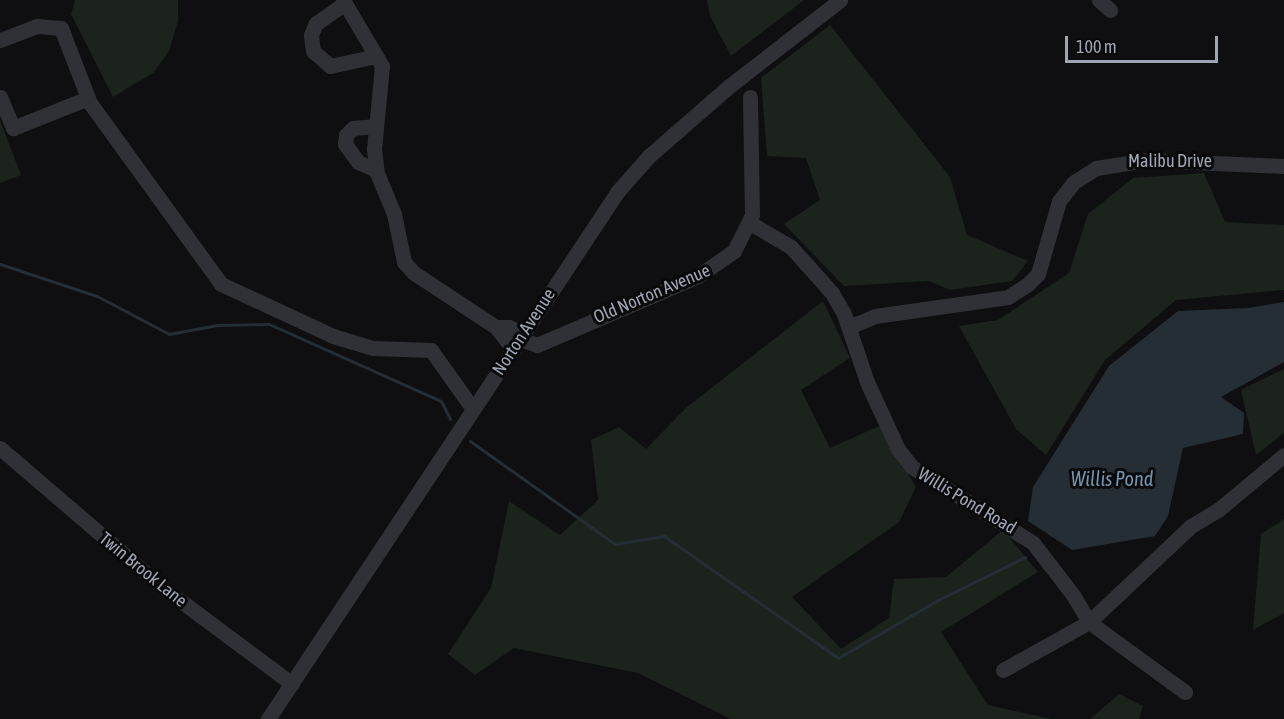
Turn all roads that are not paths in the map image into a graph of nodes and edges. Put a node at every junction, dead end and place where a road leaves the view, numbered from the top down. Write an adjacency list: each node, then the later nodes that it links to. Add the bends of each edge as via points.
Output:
1 (840, 0): 13 (street, Norton Avenue, via 755,64 649,156 608,205)
2 (344, 2): 4 (street); 4 (street, via 316,23 313,51 330,66)
3 (0, 40): 7 (street, via 37,26 61,28)
4 (376, 56): 8 (street, via 382,66)
5 (0, 97): 7 (street, via 12,128 86,99)
6 (750, 97): 11 (street, Old Norton Avenue)
7 (90, 103): 14 (street, via 221,284 333,336 373,348 431,350)
8 (376, 126): 10 (street); 10 (street, via 353,128 346,135 345,144 358,162)
9 (1284, 166): 12 (street, Malibu Drive, via 1147,160 1096,168 1074,182 1059,201 1038,274 1028,284 999,299 875,315)
10 (376, 170): 13 (street, via 394,214 404,262 414,273)
11 (750, 223): 12 (street, Willis Pond Road, via 791,247 809,264 839,303); 13 (street, Old Norton Avenue, via 734,251 708,272 537,345)
12 (849, 327): 17 (street, Willis Pond Road, via 867,382 905,460 927,480 1033,543)
13 (519, 341): 14 (street, Norton Avenue)
14 (472, 409): 19 (street, Norton Avenue)
15 (0, 448): 19 (street, Twin Brook Lane, via 162,587)
16 (1284, 455): 17 (street, via 1218,510 1191,526)
17 (1089, 622): 18 (street); 20 (street, Willis Pond Road)
18 (1003, 670)
19 (292, 684): 21 (street, Norton Avenue)
20 (1185, 692)
21 (268, 719)

